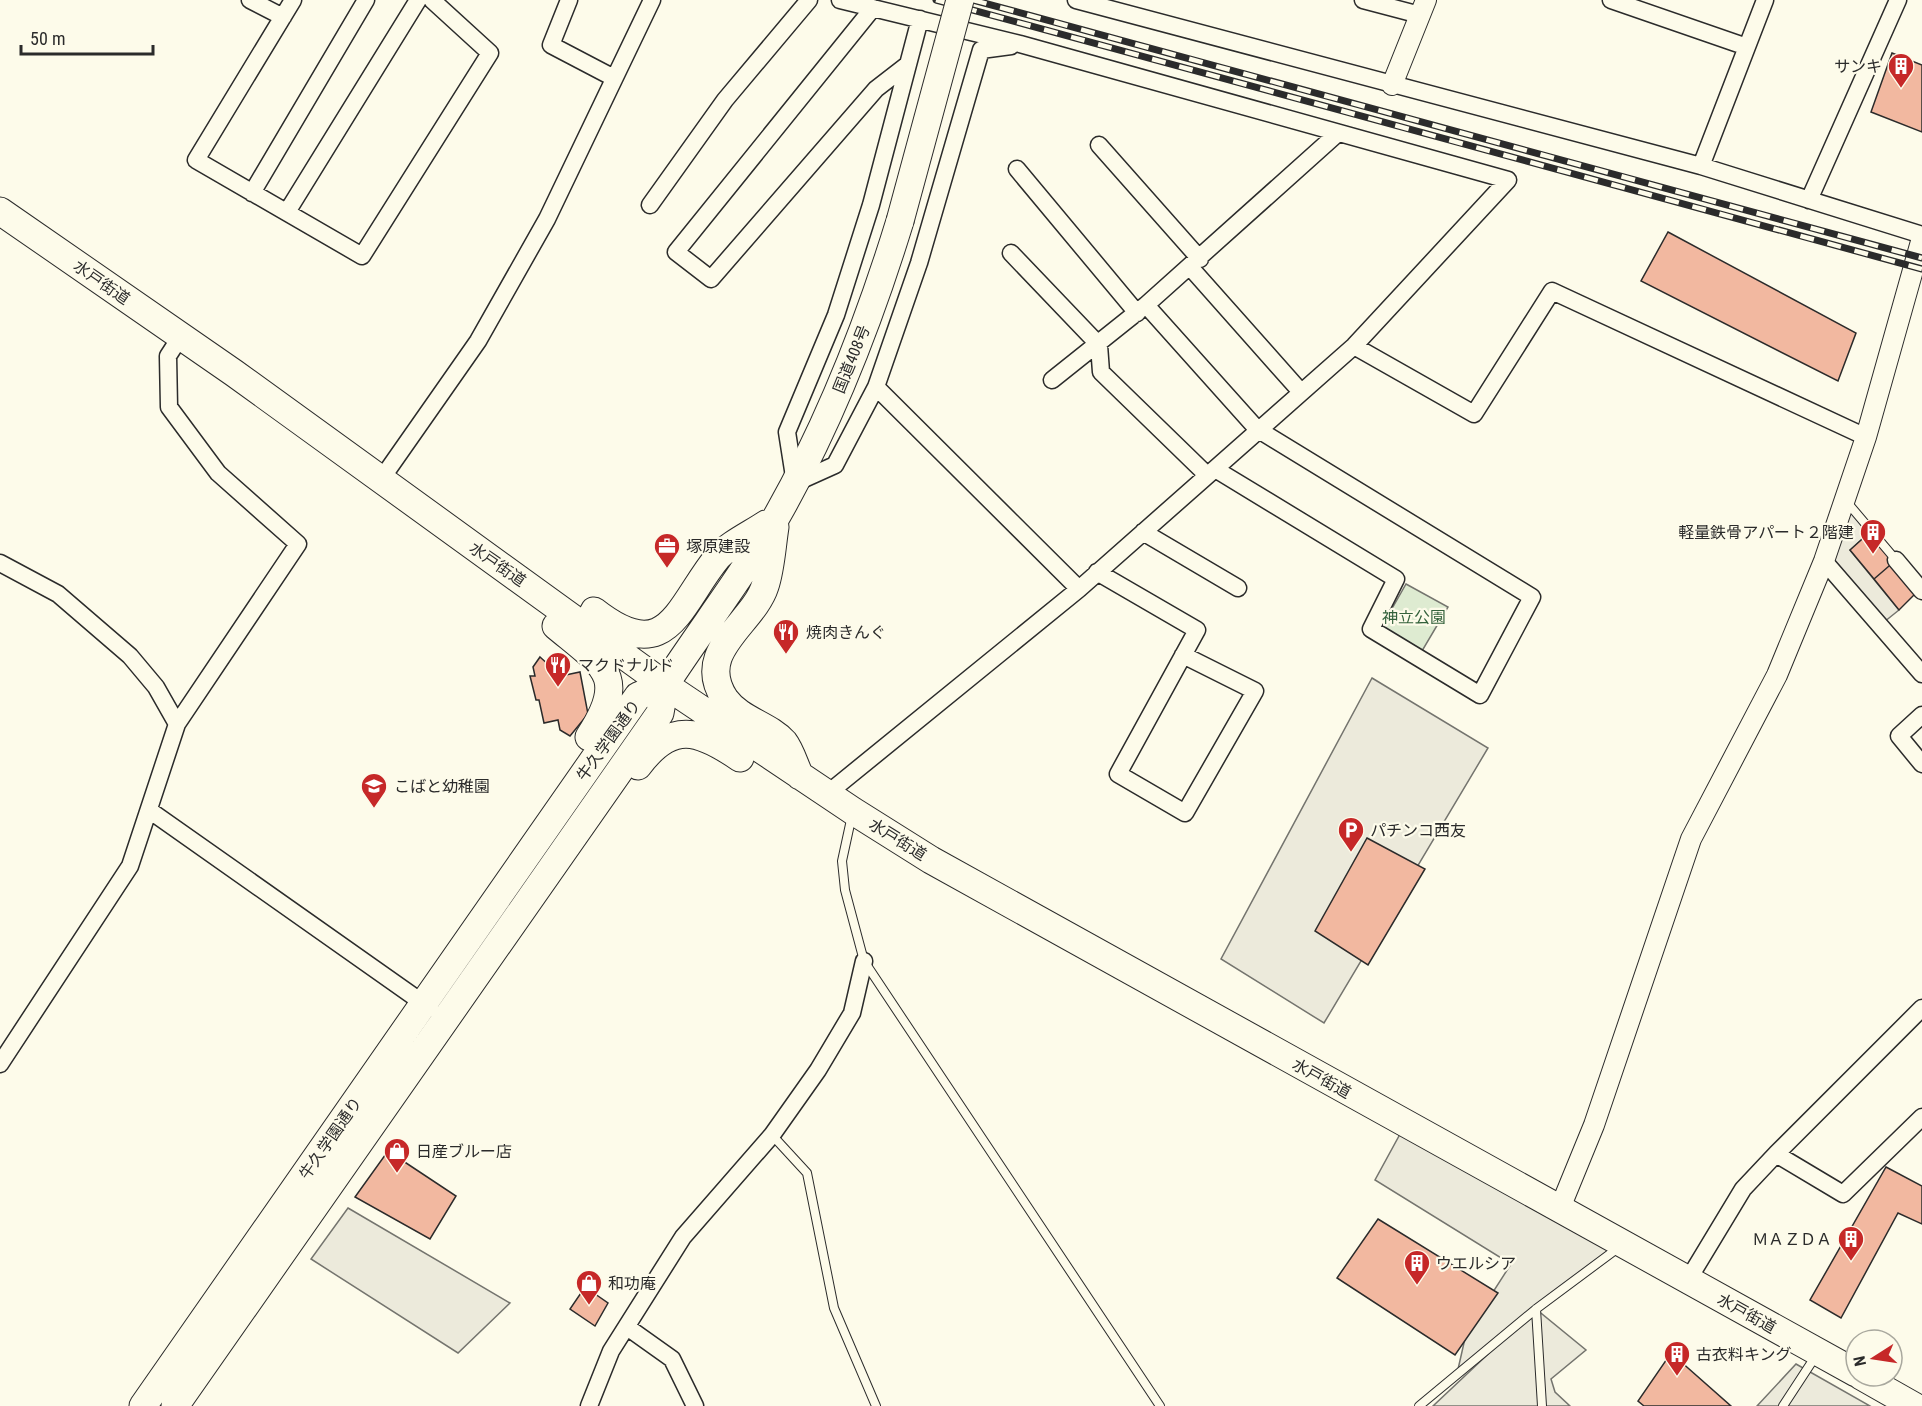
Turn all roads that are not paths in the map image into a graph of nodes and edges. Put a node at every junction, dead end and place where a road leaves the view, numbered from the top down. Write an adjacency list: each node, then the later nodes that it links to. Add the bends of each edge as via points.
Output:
1 (250, 0): 18 (street)
2 (293, 0): 18 (street)
3 (366, 0): 29 (street)
4 (418, 0): 33 (street)
5 (432, 0): 33 (street, via 490,53 362,256)
6 (569, 0): 23 (street, via 551,45)
7 (652, 0): 23 (street)
8 (809, 0): 31 (street, via 725,100)
9 (840, 0): 16 (street)
10 (960, 0): 48 (highway, 国道408号, bridge, via 881,282)
11 (1076, 0): 24 (street)
12 (1363, 0): 17 (street)
13 (1765, 0): 21 (street)
14 (1898, 0): 30 (street)
15 (1620, 2): 21 (street)
16 (873, 8): 19 (street); 22 (street, via 676,252 711,279 876,89)
17 (1423, 8): 24 (street)
18 (283, 17): 29 (street, via 196,160)
19 (920, 20): 20 (street); 22 (street)
20 (1020, 44): 25 (street); 42 (street, via 981,50 919,263)
21 (1747, 47): 27 (street)
22 (907, 65): 48 (street, via 872,205 836,315 787,432)
23 (614, 78): 47 (street, via 547,219 478,341)
24 (1392, 85): 27 (street)
25 (1338, 133): 36 (street); 40 (street, via 1508,180)
26 (1099, 145): 36 (street)
27 (1701, 166): 30 (street)
28 (1017, 169): 37 (street)
29 (252, 193): 33 (street)
30 (1809, 200): 34 (street)
31 (650, 205)
32 (0, 211): 38 (highway, 水戸街道)
33 (287, 212)
34 (1922, 237): 45 (street)
35 (1011, 253): 39 (street)
36 (1195, 263): 37 (street); 43 (street)
37 (1142, 309): 39 (street); 44 (street)
38 (181, 336): 47 (highway, 水戸街道); 65 (street, via 168,356 169,407 218,473 298,544)
39 (1099, 345): 41 (street); 46 (street, via 1101,372)
40 (1354, 346): 43 (street); 45 (street, via 1474,414 1552,291)
41 (1052, 380)
42 (876, 387): 48 (street, via 835,465); 58 (street)
43 (1301, 392): 44 (street)
44 (1257, 429): 46 (street); 46 (street, via 1532,597 1480,695 1371,629 1396,579)
45 (1866, 437): 49 (street)
46 (1211, 472): 51 (street)
47 (380, 481): 52 (highway, 水戸街道)
48 (795, 483): 50 (highway, 国道408号)
49 (1844, 498): 53 (lane); 54 (street)
50 (777, 517): 59 (highway, via 718,557 679,615 664,628 651,632 622,631 582,603); 63 (highway, 国道408号); 67 (highway, via 765,588 720,650 716,663 718,681 727,701 784,742)
51 (1143, 532): 56 (street); 57 (street)
52 (493, 560): 59 (highway, 水戸街道); 71 (highway, via 498,579 592,656 608,679 606,710 552,794)
53 (1896, 560): 60 (street)
54 (1824, 561): 62 (street); 81 (street, via 1777,675 1691,839 1594,1125)
55 (0, 563): 65 (street, via 58,594 130,656 156,687)
56 (1097, 572): 58 (street); 61 (street, via 1197,630)
57 (1238, 588)
58 (1079, 589): 68 (street)
59 (536, 590): 63 (highway, 水戸街道)
60 (1922, 591)
61 (1183, 655): 61 (street, via 1118,774 1185,813 1255,691)
62 (1922, 674)
63 (665, 685): 67 (highway, 水戸街道); 71 (highway, 牛久学園通り, via 638,696); 72 (highway, 牛久学園通り, via 660,713)
64 (1922, 715): 66 (street, via 1899,736)
65 (177, 724): 69 (street)
66 (1922, 764)
67 (800, 776): 68 (highway, 水戸街道); 72 (highway, via 765,774 711,738 680,735 666,739 651,749 594,826)
68 (827, 794): 70 (highway, 水戸街道)
69 (149, 810): 74 (street); 77 (street, via 130,866)
70 (853, 811): 73 (lane, via 842,861 845,890); 81 (highway, 水戸街道, via 931,860)
71 (545, 827): 74 (highway, 牛久学園通り)
72 (564, 852): 76 (highway, 牛久学園通り)
73 (864, 961): 79 (street, via 852,1012 818,1070); 94 (lane)
74 (424, 1004): 76 (street); 89 (highway, 牛久学園通り)
75 (1922, 1008): 80 (street)
76 (446, 1019): 90 (highway, 牛久学園通り)
77 (0, 1064)
78 (1922, 1117): 80 (street, via 1844,1194)
79 (772, 1135): 85 (street, via 683,1237); 93 (lane, via 807,1173 834,1308)
80 (1776, 1154): 83 (street, via 1743,1189)
81 (1560, 1208): 82 (highway, 水戸街道)
82 (1622, 1245): 83 (highway, 水戸街道); 84 (lane)
83 (1688, 1280): 86 (highway, 水戸街道)
84 (1536, 1309): 95 (lane); 96 (lane)
85 (627, 1328): 91 (street, via 611,1351); 92 (street, via 672,1359)
86 (1818, 1352): 87 (highway, 水戸街道); 97 (lane)
87 (1844, 1366)
88 (1882, 1388): 98 (highway)
89 (143, 1406)
90 (175, 1406)
91 (589, 1406)
92 (695, 1406)
93 (876, 1406)
94 (1160, 1406)
95 (1419, 1406)
96 (1542, 1406)
97 (1783, 1406)
98 (1914, 1406)

